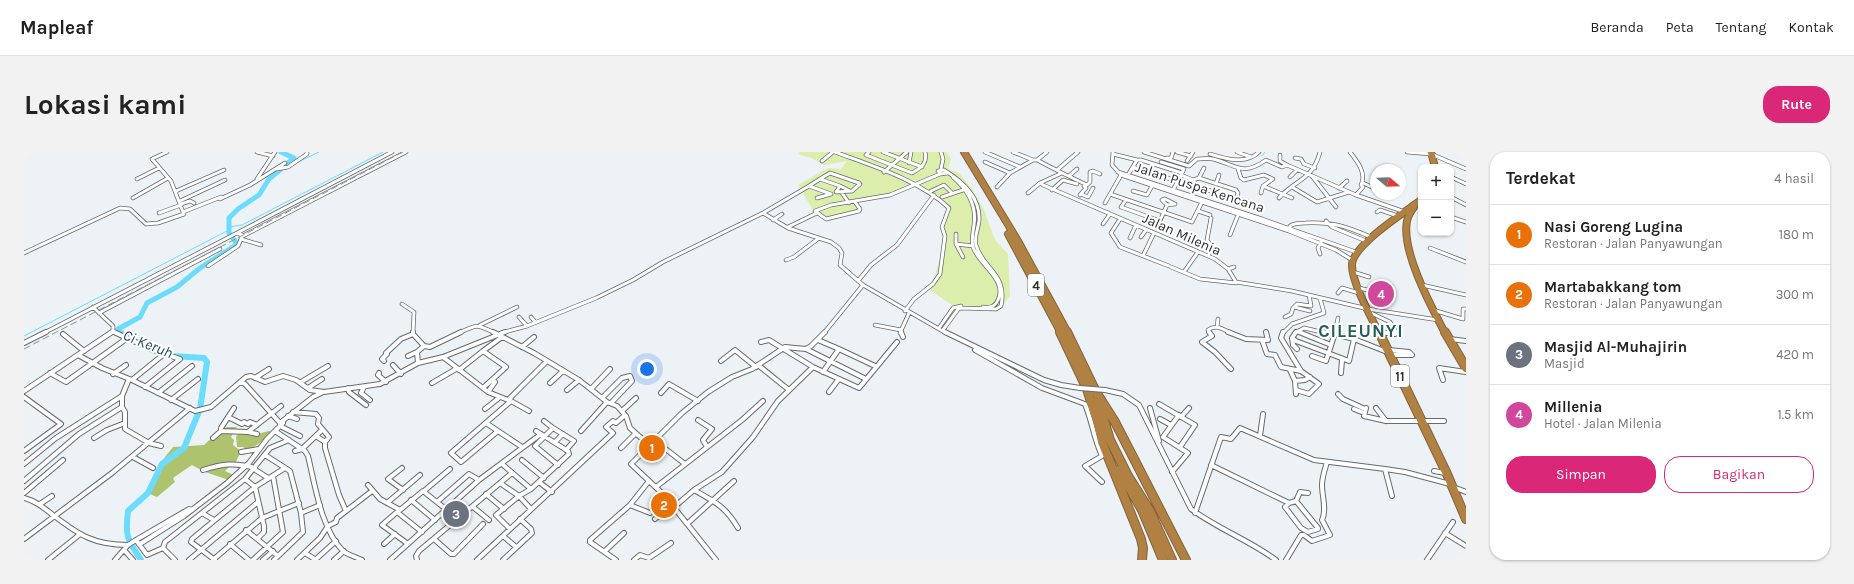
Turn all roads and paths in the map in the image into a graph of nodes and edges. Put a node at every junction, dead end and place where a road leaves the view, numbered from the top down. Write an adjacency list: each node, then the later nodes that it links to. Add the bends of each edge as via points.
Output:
1 (167, 152): 46 (street, via 152,159)
2 (172, 152): 46 (street)
3 (257, 152): 38 (street)
4 (274, 152): 38 (street)
5 (307, 152): 63 (street, via 285,168)
6 (392, 152): 180 (street)
7 (406, 152): 185 (street)
8 (834, 152): 39 (street); 47 (street)
9 (851, 152): 39 (street)
10 (885, 152): 42 (street)
11 (907, 152): 42 (street)
12 (911, 152): 53 (street)
13 (925, 152): 57 (street, via 926,161)
14 (941, 152): 68 (street)
15 (958, 152): 388 (highway, 4, via 1012,240 1067,344 1091,394)
16 (964, 152): 341 (highway, 4, via 1059,314)
17 (985, 152): 58 (street)
18 (1013, 152): 36 (street)
19 (1025, 152): 36 (street)
20 (1047, 152): 44 (street)
21 (1078, 152): 69 (street)
22 (1144, 152): 65 (street, via 1190,166 1197,159 1212,159)
23 (1148, 152): 24 (street, via 1170,159)
24 (1173, 152)
25 (1177, 152): 40 (street)
26 (1193, 152): 40 (street)
27 (1236, 152): 41 (street)
28 (1259, 152): 41 (street)
29 (1320, 152): 62 (street)
30 (1350, 152): 98 (street, via 1363,172)
31 (1407, 152): 34 (street)
32 (868, 153): 48 (street); 55 (street)
33 (1113, 153): 45 (street); 77 (street, Jalan Puspa Kencana, via 1112,165)
34 (1431, 153): 54 (highway); 66 (street)
35 (1210, 154): 41 (street, via 1231,161)
36 (1022, 155): 44 (street)
37 (1280, 155): 56 (street, via 1280,161)
38 (271, 156): 91 (street)
39 (847, 156): 48 (street)
40 (1191, 156): 49 (street)
41 (1252, 157)
42 (899, 158): 53 (street); 55 (street)
43 (1295, 158): 62 (street, via 1302,159 1304,164)
44 (1035, 160): 58 (street); 69 (street)
45 (1137, 160): 59 (street); 79 (street)
46 (153, 161): 60 (street)
47 (822, 161)
48 (859, 161): 71 (street)
49 (1187, 161)
50 (285, 162): 63 (street)
51 (984, 162): 72 (street)
52 (1161, 162): 79 (street, via 1185,170)
53 (909, 163): 57 (street)
54 (1434, 164)
55 (892, 165): 57 (street, via 912,173); 71 (street)
56 (1287, 166): 65 (street, via 1282,167 1264,160 1255,168); 70 (street)
57 (922, 167)
58 (1020, 167): 72 (street)
59 (1133, 167): 78 (street); 94 (street)
60 (159, 168): 85 (street); 88 (street)
61 (1204, 168): 86 (street)
62 (1315, 168): 83 (street)
63 (276, 169): 91 (street)
64 (1077, 169): 81 (street)
65 (1238, 169): 80 (street, via 1241,178 1246,180)
66 (1466, 169)
67 (224, 170): 120 (street)
68 (941, 170): 74 (street); 74 (street); 105 (street)
69 (1057, 170): 75 (street)
70 (1297, 170): 83 (street); 84 (street)
71 (884, 172): 105 (street)
72 (1010, 172): 106 (street)
73 (1259, 172): 80 (street)
74 (946, 173): 114 (street)
75 (1062, 173): 81 (street); 97 (street)
76 (1100, 174): 81 (street, via 1090,172 1090,182 1087,185)
77 (1122, 174): 78 (street, Jalan Puspa Kencana); 108 (street, Jalan Puspa Kencana); 128 (street)
78 (1128, 174): 119 (street, Jalan Puspa Kencana)
79 (1181, 174): 92 (street); 94 (street)
80 (1264, 175): 96 (street, via 1274,180)
81 (1069, 176)
82 (1219, 176): 101 (street)
83 (1311, 176): 111 (street); 113 (street); 141 (street)
84 (1290, 177)
85 (168, 178): 120 (street); 134 (street)
86 (1199, 178): 92 (street); 101 (street)
87 (1454, 178): 99 (street)
88 (137, 179)
89 (820, 179): 103 (street); 104 (street); 116 (street, via 830,173 859,183)
90 (225, 180): 149 (street)
91 (257, 180): 161 (street)
92 (1193, 180): 140 (street, via 1197,187)
93 (1466, 180): 99 (street)
94 (1177, 181): 119 (street)
95 (1347, 181): 113 (street)
96 (1271, 182): 102 (street); 109 (street)
97 (1040, 183): 115 (street, Jalan Milenia); 124 (street)
98 (1363, 183): 110 (street); 131 (street)
99 (1464, 183)
100 (1076, 184): 115 (street, via 1063,180)
101 (1216, 184): 140 (street, via 1238,191)
102 (1275, 184)
103 (809, 186): 126 (street); 164 (street)
104 (840, 186): 116 (street); 122 (street, via 836,191)
105 (914, 186): 130 (street); 146 (street, via 884,197)
106 (996, 186)
107 (1084, 186): 127 (street, via 1086,188)
108 (1152, 186): 118 (street, via 1147,195); 119 (street, Jalan Puspa Kencana)
109 (1263, 186): 125 (street, via 1264,190); 129 (street)
110 (1370, 186)
111 (1292, 187): 129 (street); 141 (street, via 1316,202)
112 (1093, 188): 133 (street)
113 (1339, 188): 121 (street)
114 (966, 189): 123 (street); 192 (street, via 974,211); 225 (street, via 974,198 979,212 976,246 996,274 1004,294 1001,306 996,309)
115 (1052, 190): 142 (street, Jalan Milenia)
116 (850, 191): 122 (street)
117 (931, 191): 123 (street, via 944,185)
118 (1133, 191)
119 (1173, 191): 148 (street, Jalan Puspa Kencana); 172 (street, Jalan Puspa Kencana)
120 (176, 192): 149 (street)
121 (1349, 192): 131 (street); 141 (street)
122 (840, 193): 126 (street); 145 (street)
123 (952, 193): 136 (street)
124 (1028, 193)
125 (1261, 193)
126 (831, 194): 135 (street)
127 (1081, 194): 133 (street); 142 (street)
128 (1110, 194): 143 (street); 150 (street)
129 (1281, 194): 137 (street); 138 (street)
130 (934, 195): 211 (street, via 897,245 871,265); 230 (street, via 949,208 942,226 945,234 941,270 933,284 918,295)
131 (1356, 195): 159 (street)
132 (221, 197): 161 (street)
133 (1088, 197): 147 (street)
134 (132, 198)
135 (817, 198)
136 (942, 198)
137 (1279, 198)
138 (1292, 198)
139 (1454, 198): 152 (street)
140 (1236, 199): 155 (street, via 1256,204)
141 (1329, 199): 156 (street)
142 (1078, 200): 147 (street, Jalan Milenia)
143 (1126, 200): 163 (street); 163 (street, via 1121,207 1160,222)
144 (194, 202): 149 (street)
145 (849, 202): 146 (street); 162 (street, via 815,211)
146 (854, 202): 162 (street, via 860,208 858,211 826,219)
147 (1084, 202): 166 (street, Jalan Milenia)
148 (1202, 202): 157 (street); 167 (street, Jalan Puspa Kencana)
149 (181, 203): 160 (street); 161 (street)
150 (1105, 203)
151 (1418, 204): 159 (highway)
152 (1466, 204)
153 (1167, 205): 163 (street)
154 (1418, 205): 174 (highway)
155 (1258, 207)
156 (1336, 207)
157 (1198, 211): 163 (street, via 1192,222); 200 (street, via 1210,217 1206,240 1212,247)
158 (1377, 212): 168 (street, via 1380,210)
159 (1405, 212): 168 (highway)
160 (159, 213)
161 (184, 213): 197 (street, via 149,224 130,209 120,208)
162 (817, 213): 177 (street)
163 (1164, 213)
164 (763, 214): 171 (street); 238 (street, via 663,262 596,298)
165 (782, 214): 171 (street)
166 (1110, 214): 170 (street, Jalan Milenia); 175 (street)
167 (1238, 215): 172 (street, Jalan Puspa Kencana); 183 (street)
168 (1398, 218): 174 (highway); 188 (highway)
169 (1454, 218): 173 (street)
170 (1120, 219): 176 (street, Jalan Milenia); 199 (street, via 1112,234 1120,247)
171 (773, 220): 177 (street)
172 (1261, 220): 179 (street, Jalan Puspa Kencana)
173 (1466, 222)
174 (1406, 223): 214 (highway, via 1413,262)
175 (1103, 224)
176 (1136, 226): 178 (street, Jalan Milenia); 187 (street)
177 (788, 227): 186 (street)
178 (1146, 230): 181 (street, Jalan Milenia); 184 (street)
179 (1290, 230): 188 (street, via 1290,226 1294,224 1326,221 1332,227); 189 (street, Jalan Puspa Kencana)
180 (237, 233): 185 (street, via 240,233); 222 (street)
181 (1154, 233): 195 (street, Jalan Milenia); 199 (street)
182 (956, 234): 190 (street)
183 (1230, 235)
184 (1141, 236)
185 (241, 238): 191 (street); 205 (street, via 235,248)
186 (819, 238): 202 (street); 211 (street, via 840,249 840,264)
187 (1130, 238)
188 (1369, 239): 196 (highway)
189 (1321, 242): 196 (street, Jalan Puspa Kencana); 198 (street, via 1318,251); 203 (street, Jalan Puspa Kencana)
190 (956, 244): 192 (street); 201 (street)
191 (261, 245)
192 (973, 246): 225 (street, via 999,288 1000,299 993,307 964,305)
193 (1430, 248): 204 (street)
194 (220, 249): 231 (street)
195 (1198, 252): 200 (street, Jalan Milenia); 208 (street)
196 (1356, 252): 203 (highway)
197 (24, 253)
198 (1320, 254)
199 (1142, 256): 208 (street)
200 (1208, 256): 207 (street, Jalan Milenia)
201 (963, 257)
202 (786, 260)
203 (1352, 260): 209 (highway, 11)
204 (1466, 262)
205 (208, 266)
206 (1234, 267): 207 (street)
207 (1228, 269): 212 (street, Jalan Milenia)
208 (1184, 272): 212 (street, via 1214,282 1237,284)
209 (1353, 272): 210 (street); 215 (highway, 11)
210 (1369, 277)
211 (858, 281): 213 (street)
212 (1236, 282): 218 (street)
213 (863, 285): 230 (street); 259 (street, via 844,305)
214 (1422, 285): 219 (street); 228 (highway)
215 (1360, 290): 216 (street, via 1342,288); 217 (street); 227 (highway, 11)
216 (1338, 293)
217 (1380, 293)
218 (1309, 295): 220 (street); 224 (street, via 1311,306 1298,304)
219 (1466, 295)
220 (1320, 298): 227 (street); 305 (street, via 1324,313 1286,328 1281,334 1280,338)
221 (402, 304): 250 (street, via 414,312)
222 (93, 307): 231 (street); 265 (street)
223 (517, 307): 239 (street)
224 (1294, 307): 229 (street); 234 (street, via 1291,314)
225 (955, 309): 243 (street)
226 (1466, 309): 228 (street, via 1463,309 1463,319)
227 (1368, 310): 237 (street); 248 (highway, 11); 248 (street, via 1382,320 1390,322 1397,333)
228 (1433, 310): 237 (highway)
229 (1310, 311)
230 (907, 312): 243 (street); 244 (street)
231 (99, 313): 245 (street, via 113,326)
232 (519, 317): 241 (street)
233 (531, 317): 238 (street)
234 (1285, 317)
235 (1218, 318): 242 (street)
236 (1338, 318): 252 (street)
237 (1438, 320): 258 (highway)
238 (535, 322): 241 (street)
239 (480, 325): 251 (street); 267 (street, via 431,346)
240 (876, 325): 244 (street)
241 (527, 326): 251 (street)
242 (1217, 327): 260 (street, via 1245,338); 301 (street, via 1208,330 1212,336 1202,342)
243 (941, 329): 269 (street)
244 (901, 330): 254 (street, via 900,333)
245 (113, 331): 257 (street); 273 (street)
246 (1298, 331): 252 (street, via 1308,327); 255 (street); 266 (street)
247 (1266, 332): 260 (street, via 1268,340)
248 (1378, 332): 276 (highway, 11)
249 (63, 334): 273 (street)
250 (413, 334): 267 (street); 285 (street, via 400,340 386,353 382,359)
251 (498, 335): 268 (street); 275 (street); 282 (street)
252 (1334, 335): 256 (street); 266 (street)
253 (534, 337): 268 (street)
254 (904, 337)
255 (1292, 338): 261 (street); 261 (street, via 1292,344 1298,351)
256 (1354, 338): 276 (street); 283 (street, via 1349,361)
257 (126, 339): 277 (street); 289 (street)
258 (1448, 339): 262 (street); 284 (highway)
259 (818, 340): 271 (street); 272 (street)
260 (1262, 340): 303 (street, via 1267,354 1274,355 1280,366)
261 (1296, 341): 278 (street)
262 (1466, 341)
263 (761, 342): 270 (street, via 769,340)
264 (897, 342): 296 (street)
265 (24, 343)
266 (1331, 345): 278 (street)
267 (424, 346): 274 (street)
268 (522, 347): 288 (street)
269 (974, 347): 420 (street, bridge, via 1048,382 1066,387 1123,394 1139,405); 455 (street, via 981,354 1042,388 1085,404 1102,456 1084,466)
270 (782, 349): 271 (street); 295 (street); 297 (street)
271 (806, 349): 287 (street)
272 (839, 349): 287 (street); 296 (street)
273 (84, 351): 279 (street)
274 (417, 352): 280 (street); 290 (street)
275 (483, 352): 302 (street); 319 (street, via 506,367)
276 (1388, 352): 276 (street, via 1412,355 1408,352); 380 (highway, 11)
277 (164, 354): 318 (street); 329 (street, via 180,359)
278 (1329, 354): 281 (street, via 1326,363); 283 (street)
279 (78, 355): 289 (street); 308 (street)
280 (408, 356)
281 (1312, 356)
282 (444, 358): 290 (street); 302 (street)
283 (1342, 360): 310 (street)
284 (1463, 360): 298 (highway)
285 (384, 361)
286 (721, 361): 295 (street, via 735,350)
287 (831, 361): 306 (street); 317 (street)
288 (546, 362): 304 (street); 352 (street)
289 (92, 363): 308 (street, via 66,382); 311 (street)
290 (418, 363): 312 (street)
291 (394, 364): 312 (street)
292 (126, 365): 311 (street)
293 (192, 366): 342 (street)
294 (328, 366): 325 (street)
295 (757, 366): 336 (street); 353 (street, via 732,377)
296 (876, 366): 317 (street)
297 (813, 367): 306 (street); 336 (street)
298 (1466, 368)
299 (269, 369): 313 (street)
300 (610, 369): 333 (street)
301 (1231, 369)
302 (458, 370): 327 (street); 332 (street)
303 (1290, 370): 305 (street); 323 (street)
304 (563, 371): 320 (street); 328 (street)
305 (1301, 371): 314 (street)
306 (823, 372): 321 (street)
307 (1466, 372): 322 (street, via 1439,368)
308 (50, 373): 337 (street)
309 (379, 373): 326 (street, via 378,376)
310 (1341, 373)
311 (113, 374): 318 (street)
312 (401, 374): 326 (street)
313 (255, 378): 324 (street, via 249,376); 325 (street, via 265,382 283,376)
314 (1310, 378): 323 (street); 323 (street, via 1319,384 1309,394 1296,392)
315 (198, 379): 350 (street)
316 (322, 379): 330 (street)
317 (866, 379): 321 (street, via 858,389)
318 (130, 380): 329 (street); 345 (street)
319 (493, 380): 332 (street); 339 (street, via 495,382)
320 (579, 380): 333 (street); 335 (street)
321 (838, 380): 340 (street)
322 (1443, 380)
323 (1295, 381)
324 (241, 382): 360 (street, via 211,407 195,411); 371 (street)
325 (301, 382): 330 (street)
326 (386, 382): 331 (street)
327 (432, 383)
328 (550, 383)
329 (145, 387): 342 (street)
330 (308, 388): 338 (street)
331 (364, 388): 334 (street); 351 (street, via 361,393)
332 (483, 388): 339 (street)
333 (591, 389): 348 (street)
334 (348, 390): 338 (street); 357 (street)
335 (567, 390)
336 (789, 390): 463 (street, via 722,472)
337 (24, 391)
338 (324, 392): 369 (street, via 313,397)
339 (488, 392): 347 (street)
340 (829, 392)
341 (1096, 392): 568 (highway, 4, via 1110,440 1150,511); 569 (highway)
342 (158, 393): 350 (street)
343 (661, 393): 353 (street, via 669,384)
344 (1338, 394): 367 (street)
345 (122, 396): 359 (street); 429 (street, via 56,438)
346 (24, 397): 421 (street, via 61,424)
347 (500, 397): 352 (street); 362 (street)
348 (602, 398): 355 (street); 355 (street, via 622,378 630,376 632,380)
349 (636, 398): 370 (street)
350 (171, 400): 360 (street)
351 (370, 400)
352 (509, 401): 368 (street); 384 (street)
353 (698, 401): 407 (street)
354 (763, 401): 414 (street)
355 (609, 403): 370 (street); 396 (street)
356 (1159, 404): 373 (street)
357 (366, 405)
358 (281, 406): 371 (street)
359 (122, 407): 383 (street, via 125,412); 451 (street, via 78,434)
360 (190, 408): 410 (street)
361 (234, 408): 374 (street)
362 (485, 408)
363 (1150, 408): 420 (street)
364 (1188, 408): 373 (street)
365 (1376, 408): 379 (street)
366 (1354, 409): 367 (street)
367 (1365, 410): 379 (street, via 1364,416)
368 (529, 411)
369 (293, 413): 375 (street); 390 (street, via 316,414)
370 (624, 413): 399 (street); 466 (street, via 616,423 613,421 606,427 613,433 592,450)
371 (271, 414): 385 (street); 386 (street)
372 (1263, 414): 403 (street)
373 (1180, 416): 387 (street); 415 (street, via 1195,426)
374 (228, 417): 386 (street, via 242,424 250,422); 391 (street, via 220,428)
375 (289, 417): 376 (street); 385 (street)
376 (297, 419)
377 (1160, 419): 387 (street)
378 (698, 420): 414 (street, via 712,428 703,440)
379 (1386, 421): 380 (street)
380 (1421, 421): 381 (street); 445 (highway, 11)
381 (1444, 421)
382 (544, 422): 389 (street)
383 (125, 423): 404 (street); 410 (street, via 126,431)
384 (486, 423): 394 (street); 394 (street, via 451,453 461,462)
385 (281, 424): 393 (street); 401 (street)
386 (257, 425): 392 (street)
387 (1171, 425): 415 (street, via 1164,437)
388 (1100, 426): 566 (highway, via 1102,442 1141,539); 567 (highway, 4)
389 (553, 428): 398 (street); 400 (street)
390 (322, 430): 402 (street); 408 (street, via 328,435)
391 (221, 431): 392 (street); 405 (street)
392 (245, 431): 397 (street)
393 (275, 431): 406 (street); 417 (street)
394 (498, 431): 413 (street)
395 (536, 431): 400 (street)
396 (580, 431)
397 (257, 434)
398 (563, 434): 409 (street); 419 (street, via 574,442)
399 (635, 434): 411 (street); 416 (street)
400 (543, 435): 409 (street); 413 (street); 433 (street, via 535,447)
401 (300, 436)
402 (316, 436): 408 (street); 418 (street)
403 (1260, 436): 428 (street, via 1301,456); 434 (street, via 1241,428 1231,439 1222,436)
404 (94, 438)
405 (212, 438)
406 (289, 440): 418 (street); 424 (street, via 271,447)
407 (654, 440): 411 (street); 431 (street)
408 (325, 442): 494 (street, via 339,495)
409 (555, 442): 419 (street)
410 (149, 443): 412 (street); 425 (street)
411 (649, 445): 452 (street, via 631,464)
412 (161, 446)
413 (522, 447): 430 (street)
414 (707, 447): 431 (street)
415 (1180, 447): 443 (street, via 1188,453)
416 (621, 448)
417 (257, 449): 423 (street); 432 (street)
418 (302, 449): 422 (street); 484 (street, via 308,456)
419 (566, 450): 433 (street, via 569,454)
420 (1162, 450): 443 (street)
421 (24, 451)
422 (295, 451)
423 (241, 452)
424 (265, 455): 436 (street); 437 (street)
425 (133, 457): 435 (street); 500 (street)
426 (63, 460): 468 (street)
427 (522, 460): 448 (street)
428 (1327, 462): 440 (street); 571 (street, via 1322,482 1325,514 1322,520 1330,535 1312,541 1300,535)
429 (24, 464)
430 (502, 464): 444 (street); 450 (street)
431 (684, 464): 460 (street)
432 (245, 465): 436 (street); 441 (street, via 226,463); 490 (street)
433 (558, 465): 448 (street)
434 (1211, 465): 482 (street); 499 (street)
435 (153, 468)
436 (254, 468): 447 (street); 449 (street)
437 (285, 468): 447 (street); 480 (street, via 293,476)
438 (402, 468): 462 (street, via 388,479)
439 (450, 469): 465 (street)
440 (1385, 469): 458 (street); 473 (street)
441 (203, 470)
442 (1434, 471): 445 (street)
443 (1172, 472): 499 (street, via 1188,505)
444 (512, 473): 456 (street); 461 (street)
445 (1446, 474): 458 (highway, 11)
446 (420, 475): 462 (street)
447 (270, 477): 459 (street); 491 (street)
448 (544, 478): 454 (street)
449 (245, 479): 459 (street); 497 (street)
450 (479, 480): 479 (street, via 470,474); 485 (street)
451 (24, 481)
452 (649, 481): 460 (street); 486 (street)
453 (734, 481): 476 (street)
454 (539, 482): 461 (street); 466 (street)
455 (1102, 482)
456 (500, 483): 470 (street); 472 (street)
457 (368, 485): 464 (street)
458 (1452, 485): 467 (street); 505 (highway, 11)
459 (256, 487): 478 (street); 506 (street)
460 (656, 487): 488 (street)
461 (531, 489): 472 (street)
462 (403, 490): 481 (street)
463 (694, 490): 476 (street); 488 (street)
464 (372, 491): 481 (street); 494 (street)
465 (424, 491): 475 (street); 479 (street)
466 (552, 492): 493 (street)
467 (1466, 492)
468 (24, 493)
469 (1308, 493): 477 (street, via 1300,492)
470 (486, 494): 487 (street); 489 (street)
471 (52, 496): 483 (street)
472 (519, 496): 489 (street); 493 (street)
473 (1392, 496)
474 (24, 498): 483 (street)
475 (411, 500): 481 (street, via 400,510); 507 (street)
476 (712, 500): 512 (street); 514 (street, via 730,514)
477 (1296, 501): 482 (street); 482 (street, via 1318,529 1305,531 1286,508)
478 (258, 502): 502 (street); 537 (street)
479 (437, 502): 492 (street)
480 (299, 503): 491 (street); 498 (street)
481 (387, 503)
482 (1289, 503)
483 (40, 504): 500 (street)
484 (320, 505): 498 (street); 513 (street)
485 (452, 505): 492 (street); 495 (street)
486 (630, 505): 496 (street); 541 (street, via 590,540)
487 (473, 507): 495 (street); 508 (street)
488 (672, 507): 504 (street); 512 (street)
489 (504, 509): 515 (street, via 496,516)
490 (191, 510): 501 (street); 526 (street)
491 (280, 510): 502 (street); 534 (street, via 283,532)
492 (447, 510): 507 (street)
493 (531, 510): 503 (street)
494 (346, 511): 513 (street, via 336,522)
495 (464, 512): 525 (street)
496 (650, 512)
497 (202, 513): 506 (street); 509 (street)
498 (301, 513): 543 (street, via 303,532)
499 (1195, 513): 570 (street, via 1256,545)
500 (55, 516): 522 (street); 523 (street)
501 (184, 516): 509 (street); 526 (street)
502 (262, 518): 516 (street); 524 (street, via 264,530)
503 (520, 519): 515 (street); 535 (street, via 532,531)
504 (655, 519)
505 (1466, 519)
506 (214, 520): 537 (street, via 191,541)
507 (435, 520): 517 (street)
508 (489, 520)
509 (190, 522): 536 (street, via 164,542)
510 (1453, 522): 519 (street)
511 (483, 524): 525 (street, via 454,554)
512 (687, 524): 565 (street)
513 (328, 526): 527 (street); 542 (street)
514 (738, 528)
515 (510, 529): 521 (street)
516 (246, 530): 524 (street); 530 (street)
517 (422, 532): 520 (street, via 397,512 382,525); 532 (street)
518 (624, 533): 541 (street)
519 (1445, 533): 533 (street); 572 (street)
520 (395, 534): 531 (street); 532 (street)
521 (503, 536): 535 (street); 561 (street)
522 (78, 537): 529 (street, via 104,545); 546 (street)
523 (24, 539)
524 (257, 539): 534 (street)
525 (434, 539): 560 (street, via 419,551)
526 (137, 541): 529 (street); 536 (street, via 147,555)
527 (336, 541): 540 (street); 556 (street)
528 (671, 543): 564 (street, via 649,558 640,555)
529 (129, 544): 538 (street)
530 (230, 544): 545 (street); 551 (street)
531 (384, 544)
532 (408, 544): 559 (street)
533 (1466, 546)
534 (267, 547): 539 (street); 552 (street)
535 (516, 547): 562 (street)
536 (163, 548): 544 (street)
537 (201, 550): 545 (street); 550 (street)
538 (125, 551): 547 (street); 548 (street)
539 (273, 551): 543 (street); 553 (street)
540 (344, 551): 557 (street); 558 (street)
541 (605, 551): 563 (street)
542 (305, 553): 555 (street); 556 (street)
543 (278, 556): 554 (street)
544 (169, 558): 549 (street)
545 (214, 559)
546 (48, 560)
547 (115, 560)
548 (133, 560)
549 (175, 560)
550 (189, 560)
551 (250, 560)
552 (253, 560)
553 (263, 560)
554 (274, 560)
555 (297, 560)
556 (315, 560)
557 (334, 560)
558 (361, 560)
559 (390, 560)
560 (417, 560)
561 (476, 560)
562 (503, 560)
563 (616, 560)
564 (634, 560)
565 (716, 560)
566 (1142, 560)
567 (1163, 560)
568 (1172, 560)
569 (1186, 560)
570 (1276, 560)
571 (1286, 560)
572 (1427, 560)

